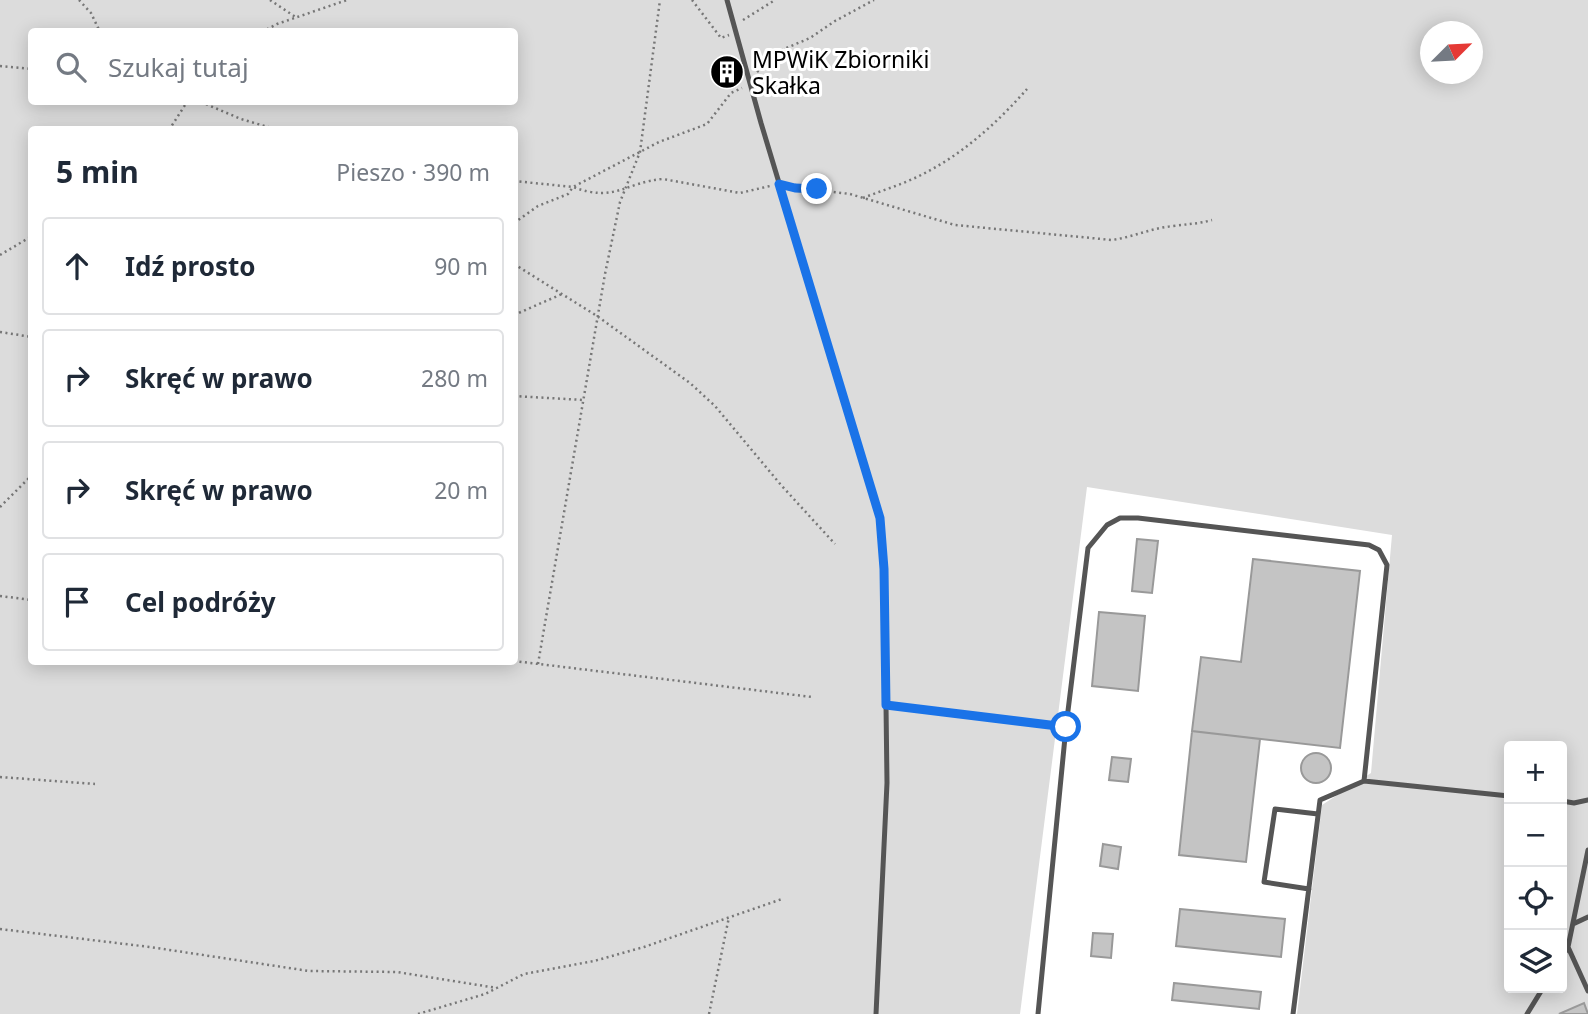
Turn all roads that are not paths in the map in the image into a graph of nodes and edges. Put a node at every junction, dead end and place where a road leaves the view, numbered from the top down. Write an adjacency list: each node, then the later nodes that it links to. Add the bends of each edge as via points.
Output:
1 (727, 0): 2 (lane, via 880,518)
2 (886, 705): 3 (lane); 16 (lane, via 887,783)
3 (1066, 727): 4 (lane, via 1088,548 1107,525 1120,518 1138,518 1369,545 1379,550 1387,565); 17 (lane)
4 (1364, 781): 5 (lane); 8 (lane, via 1320,800)
5 (1504, 795)
6 (1588, 800): 7 (lane)
7 (1567, 802)
8 (1318, 814): 10 (lane); 10 (lane, via 1275,809 1264,882)
9 (1588, 850): 12 (lane)
10 (1309, 889): 18 (lane)
11 (1588, 917): 12 (lane)
12 (1573, 924): 13 (lane)
13 (1568, 947): 14 (lane)
14 (1588, 991)
15 (1540, 993): 19 (lane)
16 (876, 1014)
17 (1038, 1014)
18 (1293, 1014)
19 (1527, 1014)

